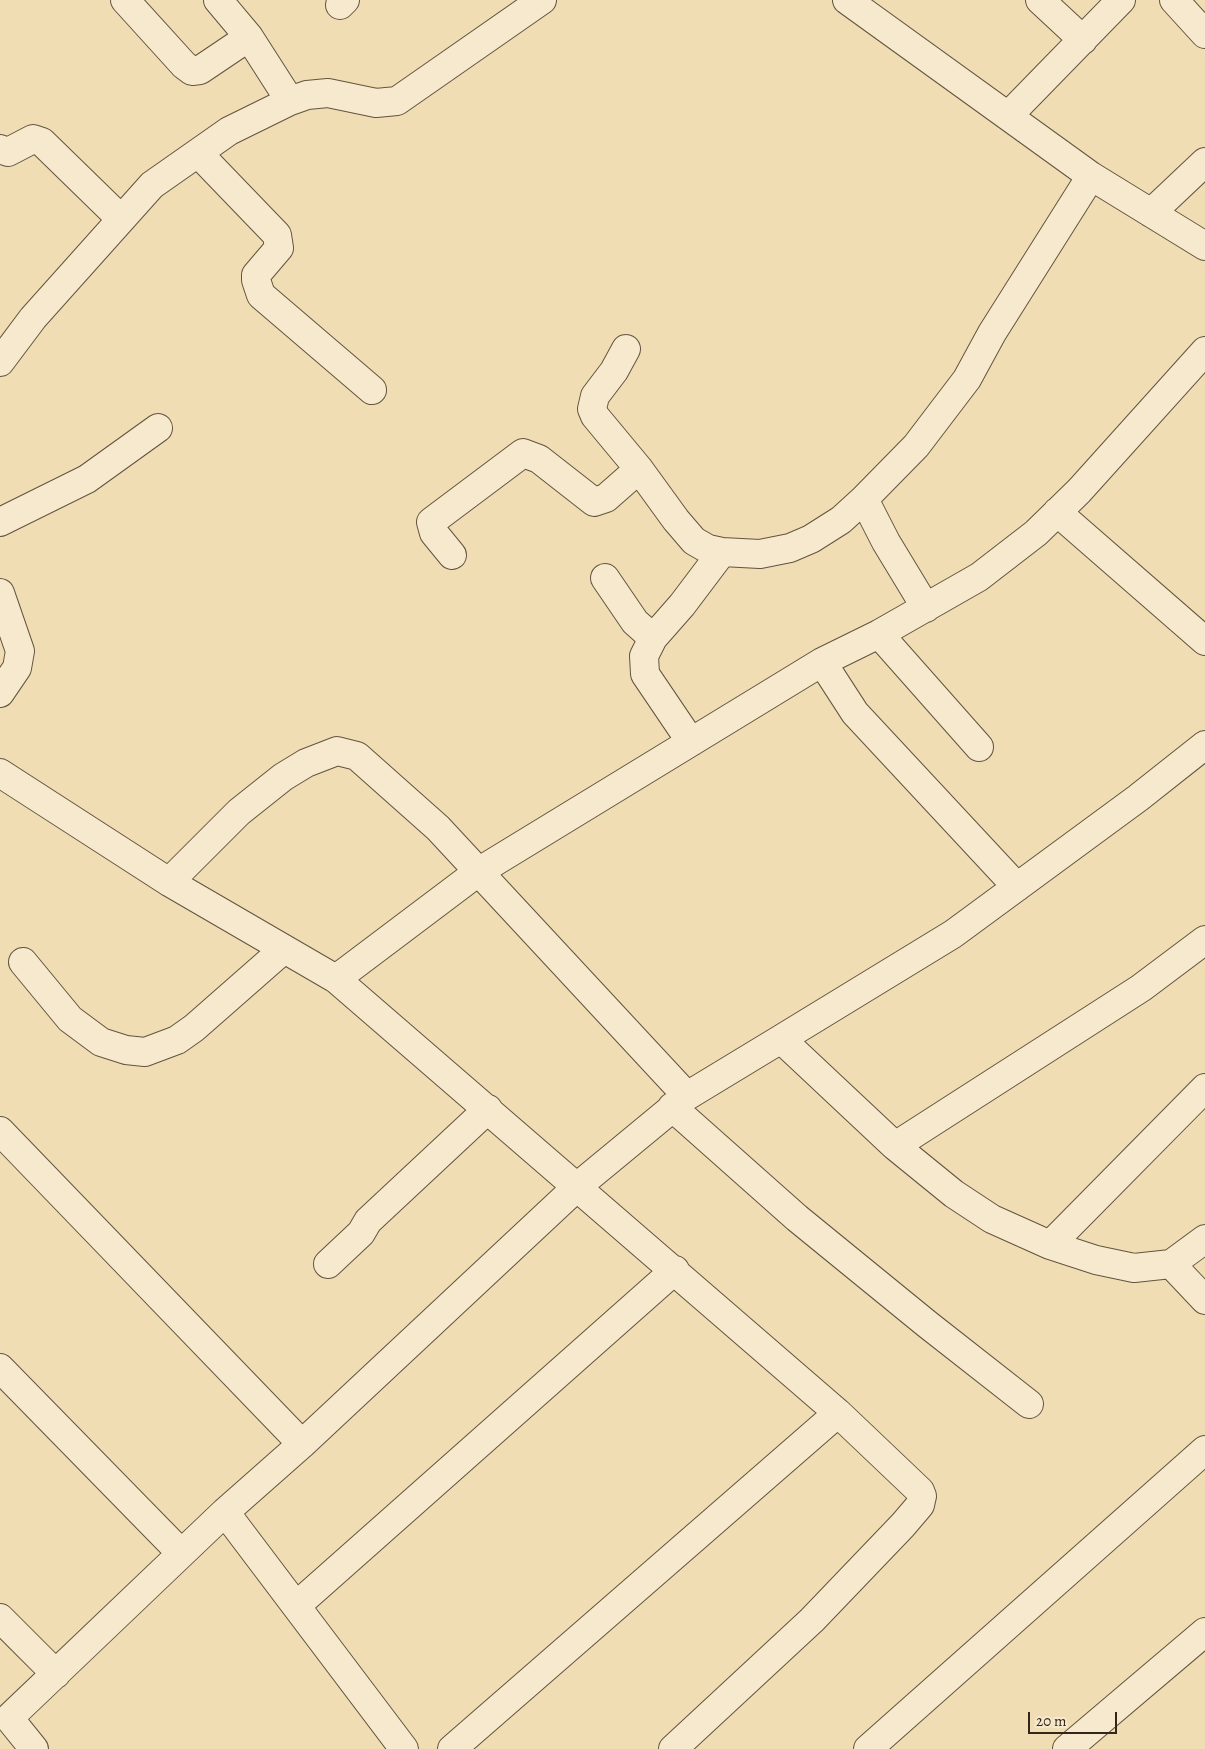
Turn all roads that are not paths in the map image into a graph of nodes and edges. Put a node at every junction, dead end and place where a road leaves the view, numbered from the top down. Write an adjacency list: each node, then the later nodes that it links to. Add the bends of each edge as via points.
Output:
1 (125, 0): 9 (street, via 192,70 200,70)
2 (218, 0): 9 (street)
3 (542, 0): 11 (street, via 397,101 376,103 328,93)
4 (847, 0): 12 (street)
5 (1040, 0): 10 (street)
6 (1121, 0): 10 (street)
7 (1174, 0): 8 (street)
8 (1205, 34)
9 (249, 37): 11 (street)
10 (1082, 40): 12 (street)
11 (290, 101): 14 (street, via 229,131)
12 (1008, 116): 16 (street)
13 (0, 149): 18 (street, via 8,152 33,139 42,142)
14 (198, 153): 18 (street, via 152,185); 23 (street, via 277,235 279,248 256,276 261,295)
15 (1205, 162): 17 (street)
16 (1091, 176): 17 (street); 26 (street, via 997,325 967,379 916,446)
17 (1151, 213): 19 (street)
18 (121, 219): 22 (street, via 33,318)
19 (1205, 246)
20 (626, 349): 25 (street, via 595,396 592,409)
21 (1205, 351): 27 (street)
22 (0, 362)
23 (372, 390)
24 (158, 428): 28 (street, via 87,479)
25 (639, 468): 29 (street, via 694,541); 30 (street, via 596,503 539,459 523,453 433,520 434,533)
26 (864, 499): 29 (street, via 841,520 790,548 760,554); 33 (street)
27 (1057, 512): 33 (street, via 1036,533 979,577); 36 (street)
28 (0, 522)
29 (722, 552): 35 (street)
30 (452, 555)
31 (605, 578): 35 (street, via 635,622)
32 (0, 593): 38 (street, via 20,651 18,668)
33 (926, 608): 34 (street)
34 (879, 634): 37 (street); 41 (street)
35 (653, 638): 39 (street, via 644,656 646,674)
36 (1205, 641)
37 (822, 662): 39 (street); 45 (street, via 855,713)
38 (0, 693)
39 (691, 742): 43 (street)
40 (1205, 745): 45 (street)
41 (979, 746)
42 (0, 773): 44 (street)
43 (478, 872): 44 (street, via 438,828 357,756 337,751 306,763 283,777 239,812); 49 (street); 52 (street)
44 (169, 882): 47 (street)
45 (1017, 887): 50 (street, via 954,934)
46 (1205, 940): 55 (street, via 1141,988)
47 (284, 949): 48 (street, via 194,1028 177,1040 145,1052 101,1042 70,1020); 49 (street)
48 (23, 962)
49 (336, 978): 53 (street)
50 (781, 1039): 52 (street); 55 (street)
51 (1205, 1088): 58 (street)
52 (679, 1101): 56 (street); 64 (street, via 797,1218)
53 (488, 1109): 56 (street); 59 (street, via 368,1221 361,1233)
54 (0, 1131): 66 (street)
55 (895, 1146): 58 (street, via 954,1194 992,1219)
56 (578, 1186): 61 (street); 66 (street)
57 (1205, 1239): 60 (street)
58 (1050, 1246): 60 (street, via 1134,1268)
59 (328, 1264)
60 (1171, 1264): 62 (street)
61 (674, 1270): 65 (street); 70 (street)
62 (1205, 1300)
63 (0, 1368): 69 (street)
64 (1029, 1404)
65 (838, 1413): 77 (street); 78 (street, via 920,1491 920,1505 812,1620)
66 (302, 1444): 68 (street)
67 (1205, 1450): 79 (street)
68 (225, 1512): 69 (street); 70 (street)
69 (182, 1554): 73 (street)
70 (296, 1606): 76 (street)
71 (0, 1618): 73 (street)
72 (1205, 1632): 80 (street)
73 (56, 1674): 74 (street)
74 (3, 1719): 75 (street)
75 (34, 1749)
76 (404, 1749)
77 (452, 1749)
78 (673, 1749)
79 (868, 1749)
80 (1068, 1749)

